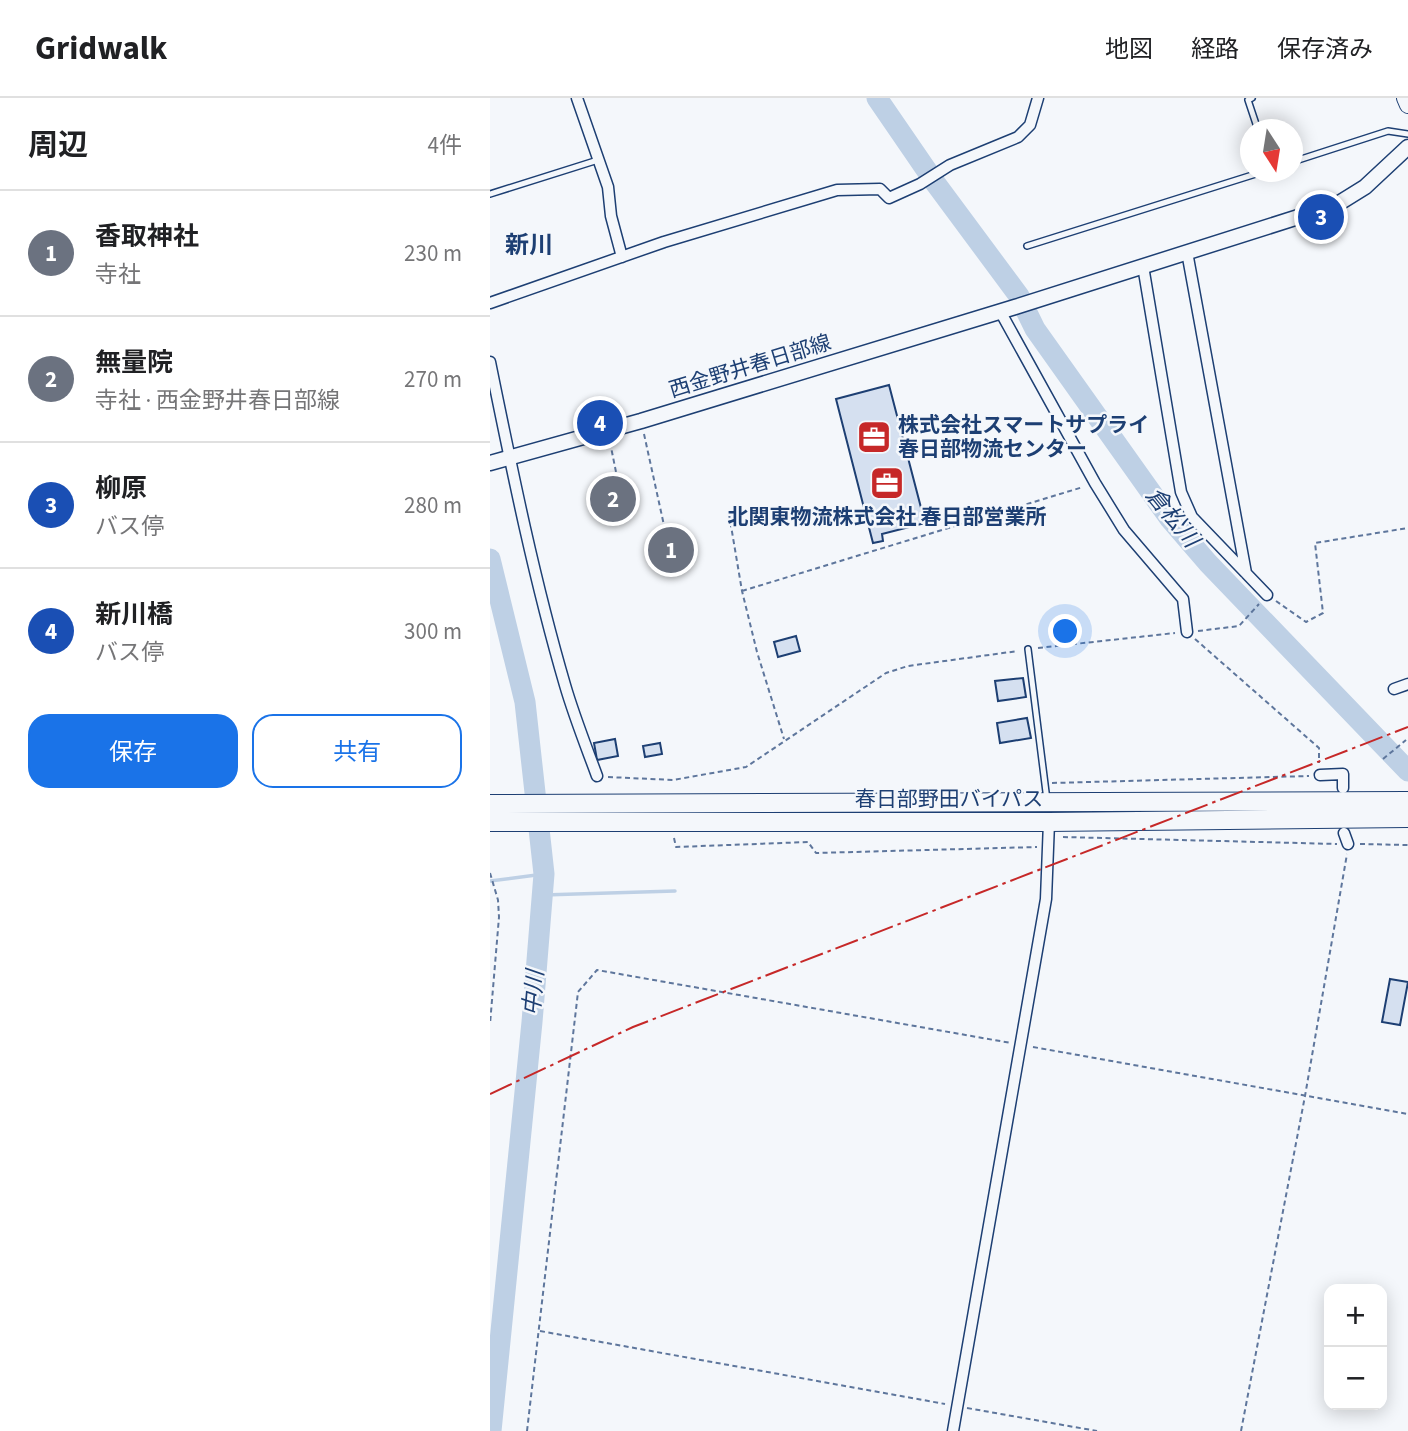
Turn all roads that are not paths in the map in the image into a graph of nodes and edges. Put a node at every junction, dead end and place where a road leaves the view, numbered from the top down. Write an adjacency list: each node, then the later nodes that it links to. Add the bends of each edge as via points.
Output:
1 (577, 98): 10 (street)
2 (1038, 98): 15 (street, via 1030,125 1018,137 950,165 889,198 880,189 837,190)
3 (1252, 98): 6 (lane, via 1248,100)
4 (1405, 98): 5 (main road)
5 (1408, 105)
6 (1254, 119)
7 (1408, 134): 9 (lane, via 1388,131)
8 (1408, 146): 14 (main road, via 1365,187 1336,205)
9 (1303, 159)
10 (598, 160): 12 (lane); 15 (street)
11 (1240, 179): 13 (lane)
12 (490, 194)
13 (1027, 246)
14 (1187, 252): 16 (main road); 21 (street)
15 (622, 257): 17 (street)
16 (1143, 267): 18 (main road, 西金野井春日部線); 21 (street, via 1181,492 1192,517)
17 (490, 303)
18 (1007, 309): 20 (main road, 西金野井春日部線); 23 (street, via 1095,484 1124,530 1184,599)
19 (490, 362): 20 (street)
20 (498, 461): 28 (street, via 562,677)
21 (1246, 573): 22 (street)
22 (1267, 595)
23 (1187, 632)
24 (1028, 649): 31 (lane)
25 (1408, 684): 26 (street)
26 (1394, 689)
27 (1320, 775): 29 (street, via 1343,774)
28 (597, 776)
29 (1343, 788)
30 (1402, 801): 31 (highway, 春日部野田バイパス)
31 (1047, 803): 33 (highway, 春日部野田バイパス)
32 (490, 804): 33 (highway, 春日部野田バイパス)
33 (595, 813): 35 (highway, 春日部野田バイパス); 37 (highway, 春日部野田バイパス)
34 (1408, 818): 37 (highway, 春日部野田バイパス)
35 (490, 822)
36 (1344, 833): 38 (street)
37 (1049, 835): 39 (street, via 1046,899)
38 (1348, 844)
39 (953, 1431)

